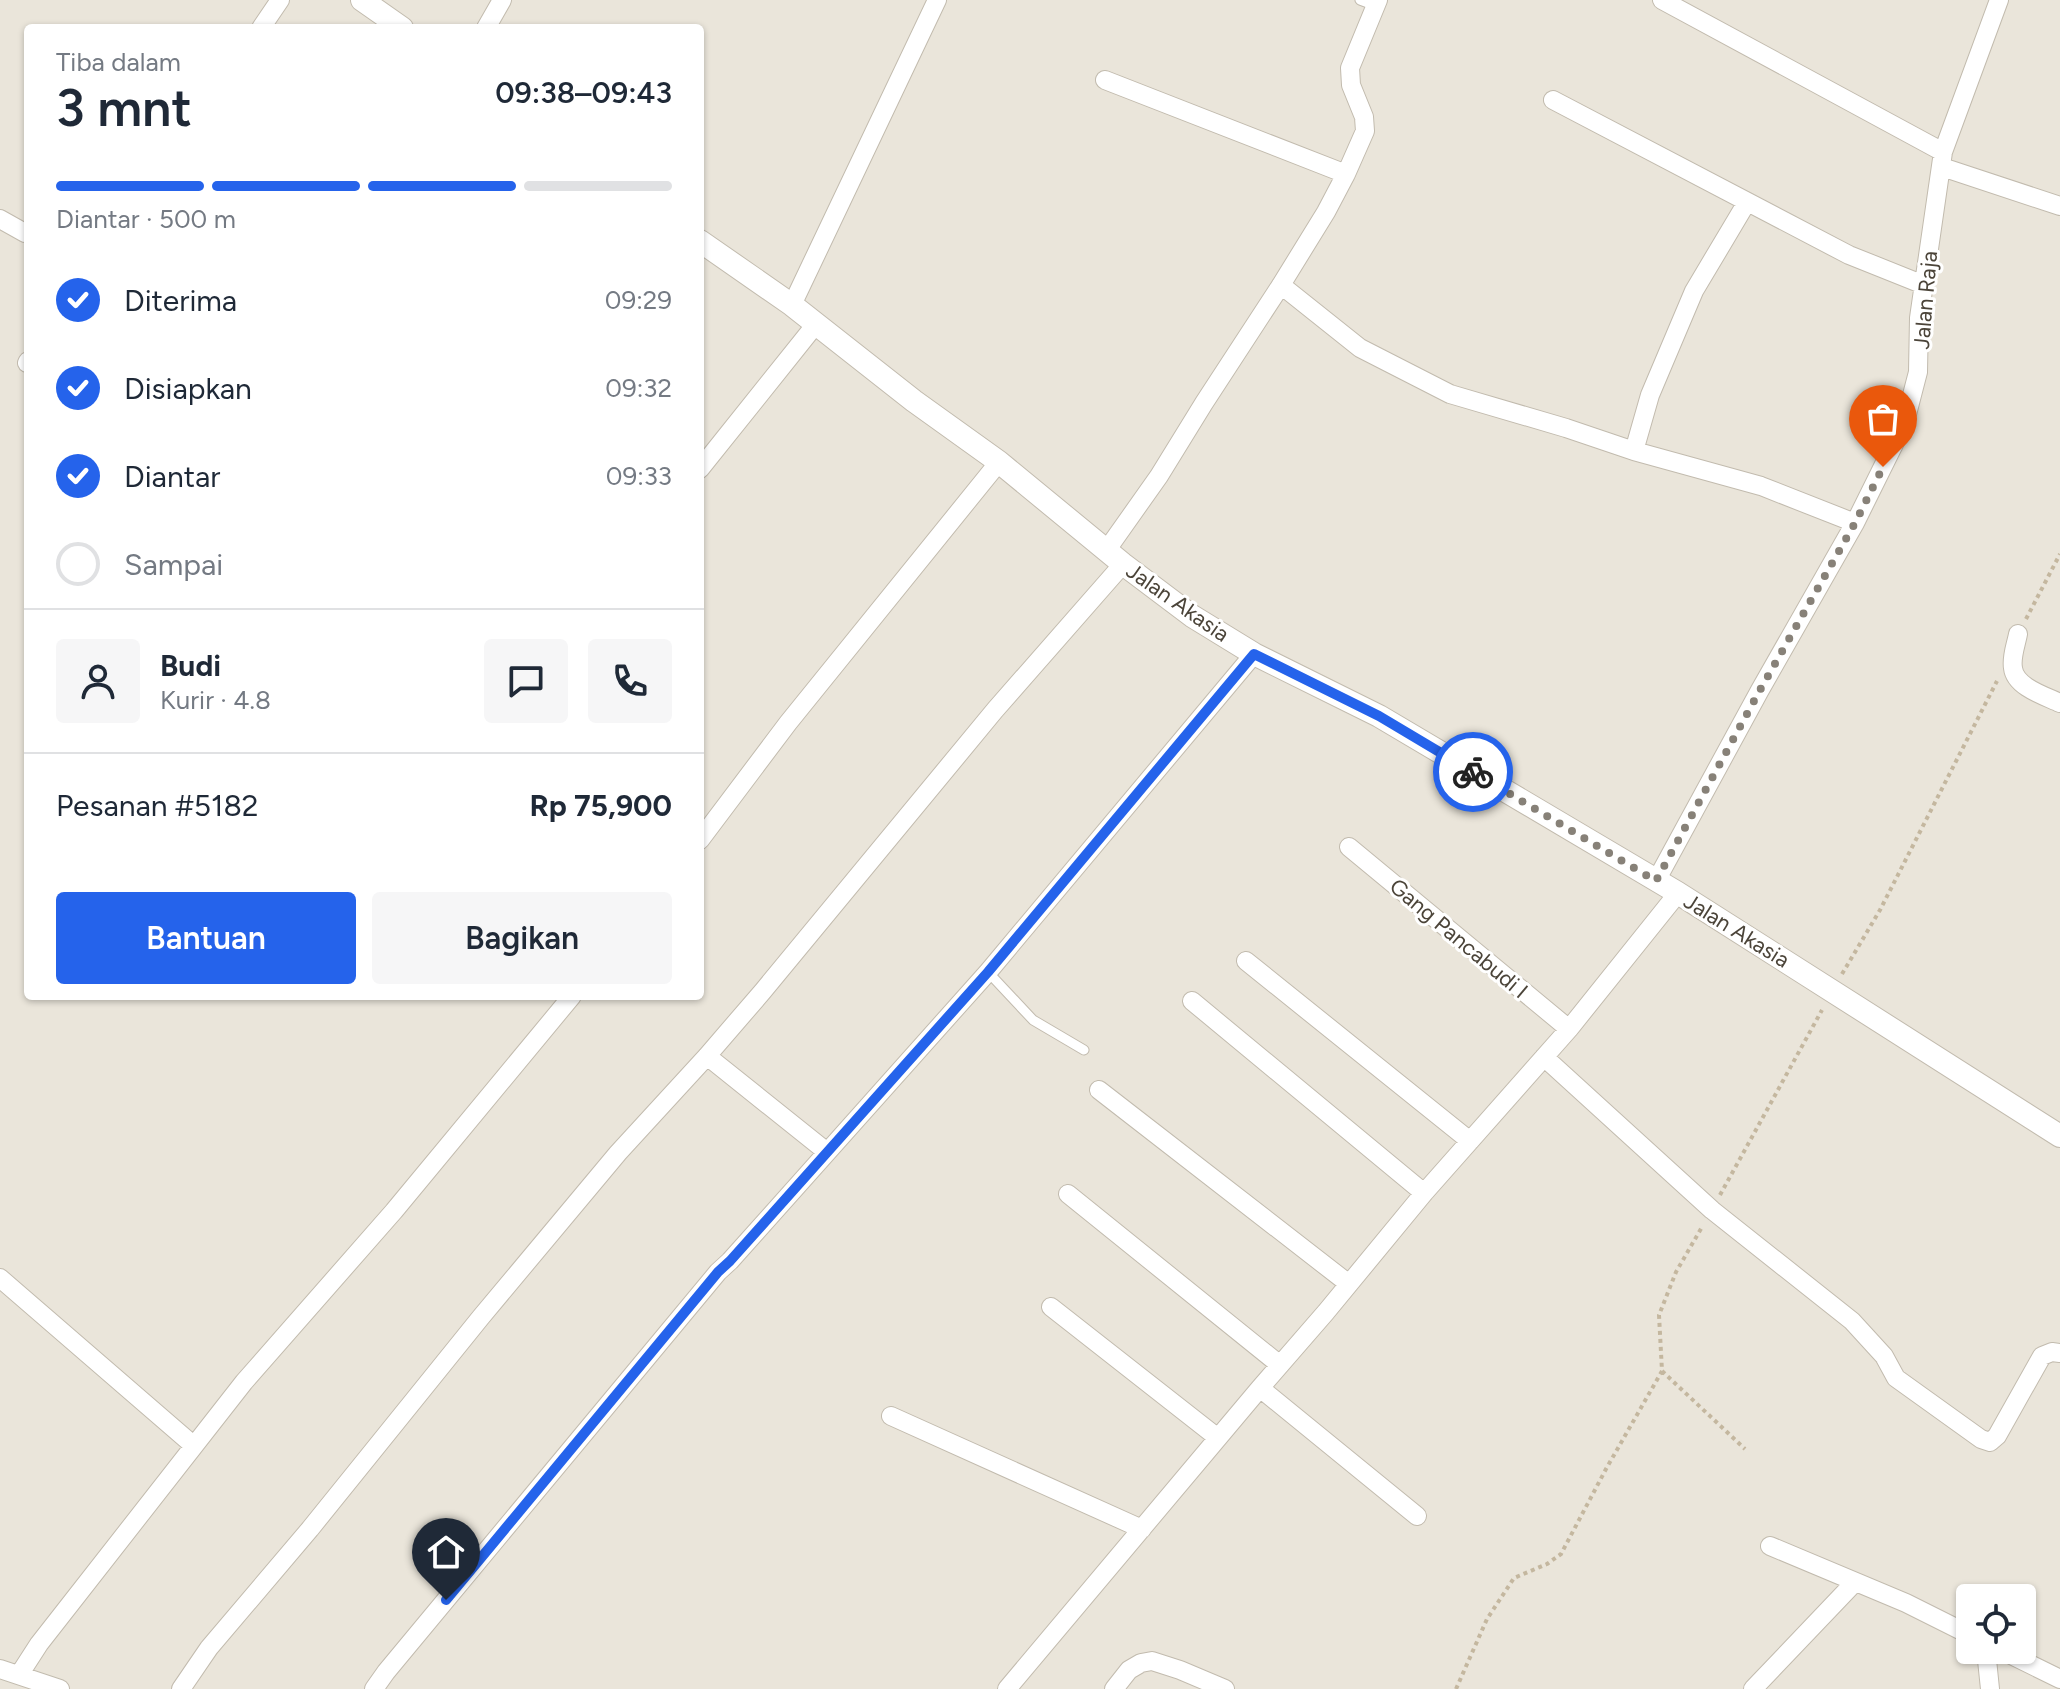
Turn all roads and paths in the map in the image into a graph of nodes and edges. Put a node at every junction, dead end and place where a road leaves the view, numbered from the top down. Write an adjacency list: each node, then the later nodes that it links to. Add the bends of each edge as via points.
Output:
1 (280, 0): 8 (street)
2 (362, 0): 9 (street)
3 (502, 0): 10 (street)
4 (937, 0): 22 (street)
5 (1662, 0): 13 (street)
6 (1999, 0): 13 (street, Jalan Raja)
7 (1372, 2): 14 (street, via 1350,68 1365,131)
8 (264, 24)
9 (396, 24)
10 (488, 24)
11 (1105, 80): 14 (street)
12 (1553, 100): 15 (street)
13 (1942, 160): 16 (street); 21 (street, Jalan Raja)
14 (1346, 174): 20 (street)
15 (1747, 202): 21 (street, via 1849,255); 24 (street, via 1694,291 1650,395)
16 (2060, 206)
17 (0, 219): 18 (street)
18 (24, 232)
19 (704, 244): 22 (street, Jalan Akasia)
20 (1281, 285): 24 (street, via 1360,348 1450,394); 29 (street, via 1159,476)
21 (1924, 285): 27 (street, Jalan Raja, via 1913,396)
22 (792, 305): 23 (street, Jalan Akasia)
23 (816, 324): 25 (street, Jalan Akasia); 26 (street)
24 (1634, 451): 27 (street, via 1761,486)
25 (999, 462): 29 (street, Jalan Akasia); 34 (street)
26 (704, 464)
27 (1855, 523): 36 (street, Jalan Raja)
28 (2060, 554): 30 (path)
29 (1114, 557): 31 (street, Jalan Akasia, via 1192,616); 45 (street, via 995,710)
30 (2018, 634): 33 (street, via 2016,678)
31 (1254, 654): 36 (street, Jalan Akasia, via 1379,716); 39 (street)
32 (1997, 680): 40 (path, via 1880,910)
33 (2060, 703)
34 (704, 835)
35 (1349, 847): 43 (street, Gang Pancabudi I)
36 (1656, 881): 37 (street, Jalan Akasia)
37 (1678, 893): 40 (street, Jalan Akasia); 43 (street)
38 (1246, 961): 49 (street)
39 (988, 972): 44 (lane, via 1033,1020); 50 (street)
40 (1833, 990): 48 (street, Jalan Akasia); 53 (path)
41 (569, 1000): 63 (street)
42 (1192, 1001): 51 (street)
43 (1569, 1029): 46 (street)
44 (1084, 1050)
45 (707, 1056): 50 (street); 76 (street, via 510,1282)
46 (1544, 1057): 49 (street); 53 (street)
47 (1099, 1090): 55 (street)
48 (2060, 1136)
49 (1470, 1141): 51 (street)
50 (827, 1152): 77 (street, via 718,1272)
51 (1424, 1193): 55 (street)
52 (1068, 1194): 58 (street)
53 (1712, 1210): 57 (street, via 1852,1321 1896,1378 1981,1439 1990,1442 1997,1436 2042,1356); 59 (path, via 1676,1272 1659,1315)
54 (0, 1278): 63 (street)
55 (1349, 1284): 58 (street)
56 (1051, 1307): 62 (street)
57 (2060, 1353)
58 (1280, 1365): 60 (street)
59 (1662, 1371): 64 (path); 81 (path, via 1561,1554 1514,1578 1487,1619)
60 (1260, 1388): 62 (street); 65 (street)
61 (891, 1416): 66 (street)
62 (1218, 1438): 66 (street)
63 (193, 1445): 73 (street)
64 (1745, 1449)
65 (1417, 1516)
66 (1142, 1529): 78 (street)
67 (1770, 1546): 68 (street)
68 (1855, 1582): 69 (street); 82 (street)
69 (1956, 1628)
70 (1987, 1664): 83 (street)
71 (2029, 1664): 74 (street)
72 (0, 1669): 73 (street)
73 (19, 1675): 75 (street)
74 (2060, 1679)
75 (55, 1688)
76 (181, 1689)
77 (374, 1689)
78 (1007, 1689)
79 (1114, 1689): 80 (street, via 1129,1670 1152,1661)
80 (1225, 1689)
81 (1456, 1689)
82 (1753, 1689)
83 (1990, 1689)

